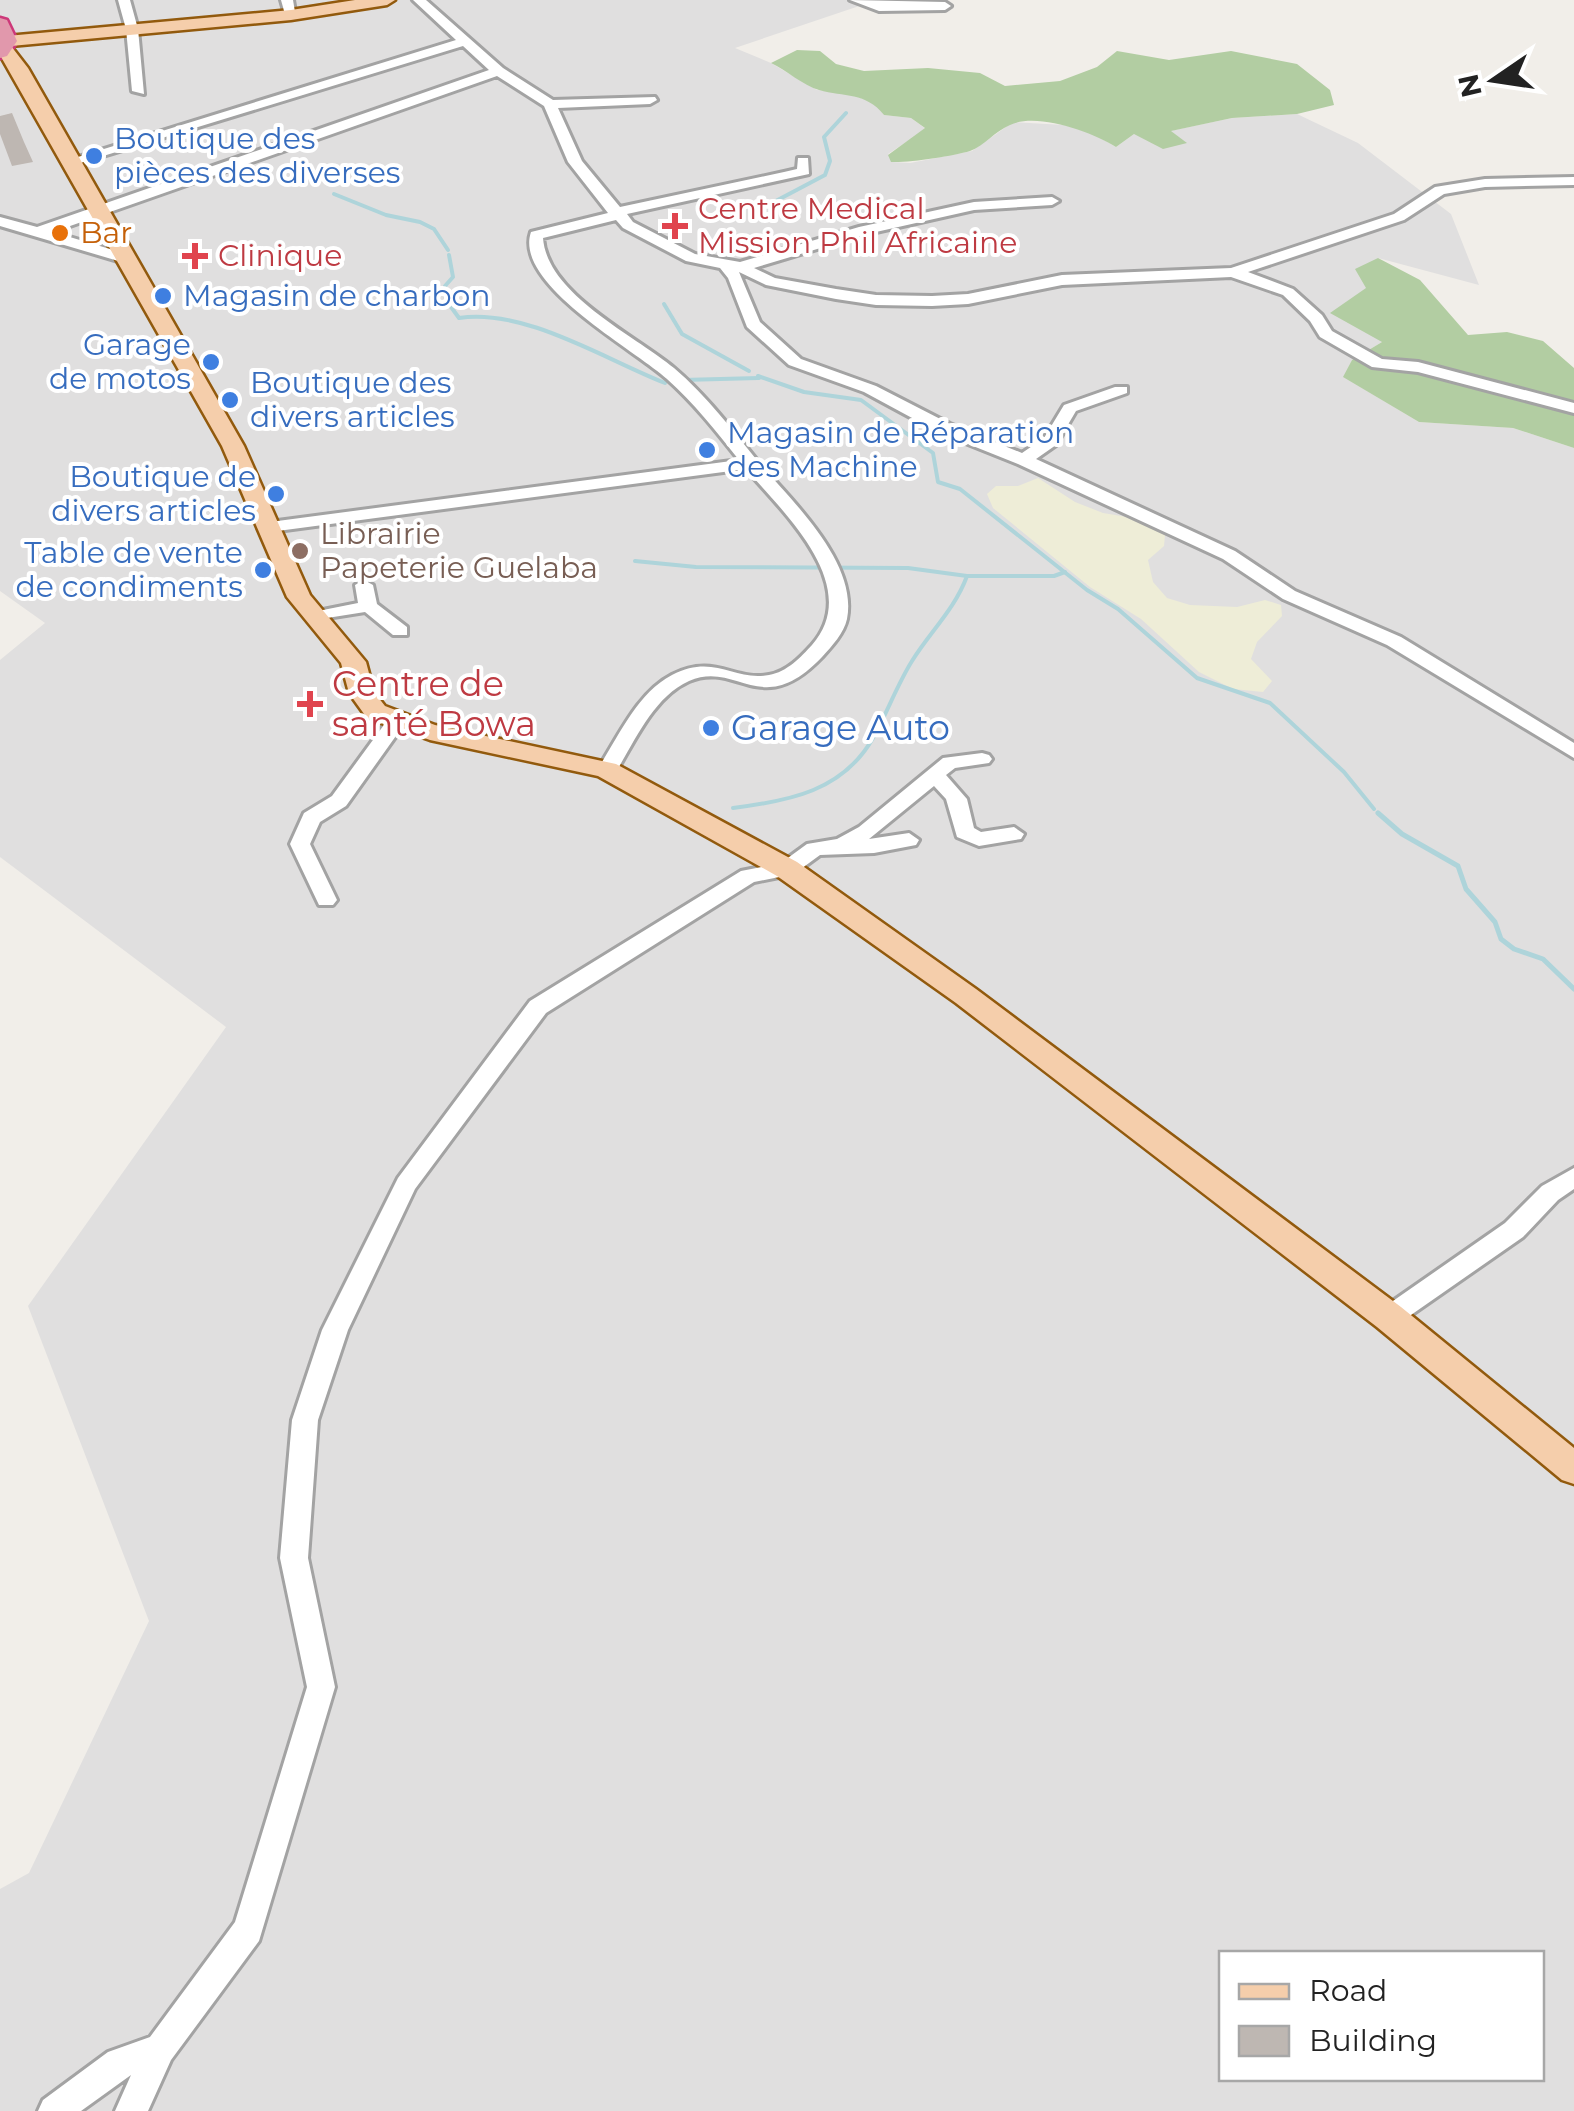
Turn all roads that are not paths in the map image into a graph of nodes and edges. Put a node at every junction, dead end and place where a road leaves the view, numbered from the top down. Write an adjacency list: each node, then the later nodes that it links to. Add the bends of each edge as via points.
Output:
1 (124, 0): 7 (street)
2 (387, 0): 6 (main road)
3 (419, 0): 9 (street)
4 (856, 0): 5 (street, via 880,8)
5 (945, 6)
6 (290, 7): 7 (main road)
7 (132, 29): 8 (main road); 11 (street)
8 (3, 41): 15 (main road)
9 (462, 42): 10 (street); 15 (street)
10 (498, 71): 13 (street); 18 (street)
11 (139, 91)
12 (650, 100): 13 (street)
13 (550, 104): 19 (street, via 575,162)
14 (803, 161): 19 (street, via 804,171 787,176)
15 (72, 162): 18 (main road)
16 (1574, 181): 25 (street, via 1440,190 1399,217)
17 (1052, 201): 23 (street, via 974,206)
18 (101, 210): 21 (street); 22 (main road)
19 (617, 214): 24 (street, via 664,246); 30 (street, via 536,234 534,245 562,291 693,395)
20 (0, 221): 21 (street)
21 (38, 232): 22 (street)
22 (125, 258): 31 (main road, via 233,446)
23 (772, 259): 24 (street); 26 (street)
24 (734, 267): 26 (street, via 771,282); 29 (street, via 753,324 795,362)
25 (1233, 272): 26 (street, via 1062,280 932,301 876,300); 28 (street, via 1288,292 1326,334 1378,364 1418,367)
26 (815, 288)
27 (1121, 390): 29 (street, via 1070,408 1050,440)
28 (1574, 408)
29 (1024, 460): 37 (street, via 1394,641)
30 (751, 463): 31 (street); 39 (street, via 802,521 828,566 838,616 832,629 784,682 708,672 665,686)
31 (270, 527): 34 (main road, via 285,568)
32 (364, 586): 33 (street)
33 (368, 606): 34 (street); 35 (street)
34 (315, 616): 36 (main road, via 353,662 376,712)
35 (400, 632)
36 (396, 722): 39 (main road); 45 (street, via 339,801 312,818 300,844)
37 (1574, 752)
38 (982, 759): 40 (street, via 950,762)
39 (606, 770): 44 (main road)
40 (934, 777): 41 (street, via 947,783 958,802 964,832 979,839); 43 (street)
41 (1014, 834)
42 (909, 840): 43 (street)
43 (842, 845): 44 (street, via 814,849)
44 (787, 869): 47 (main road); 49 (street, via 748,876 538,1006 406,1184 336,1330 305,1420 294,1558 321,1687 248,1930)
45 (326, 900)
46 (1574, 1177): 47 (street, via 1514,1230)
47 (1389, 1317): 48 (main road)
48 (1574, 1469)
49 (160, 2049): 50 (street, via 119,2063); 51 (street)
50 (54, 2111)
51 (132, 2111)

